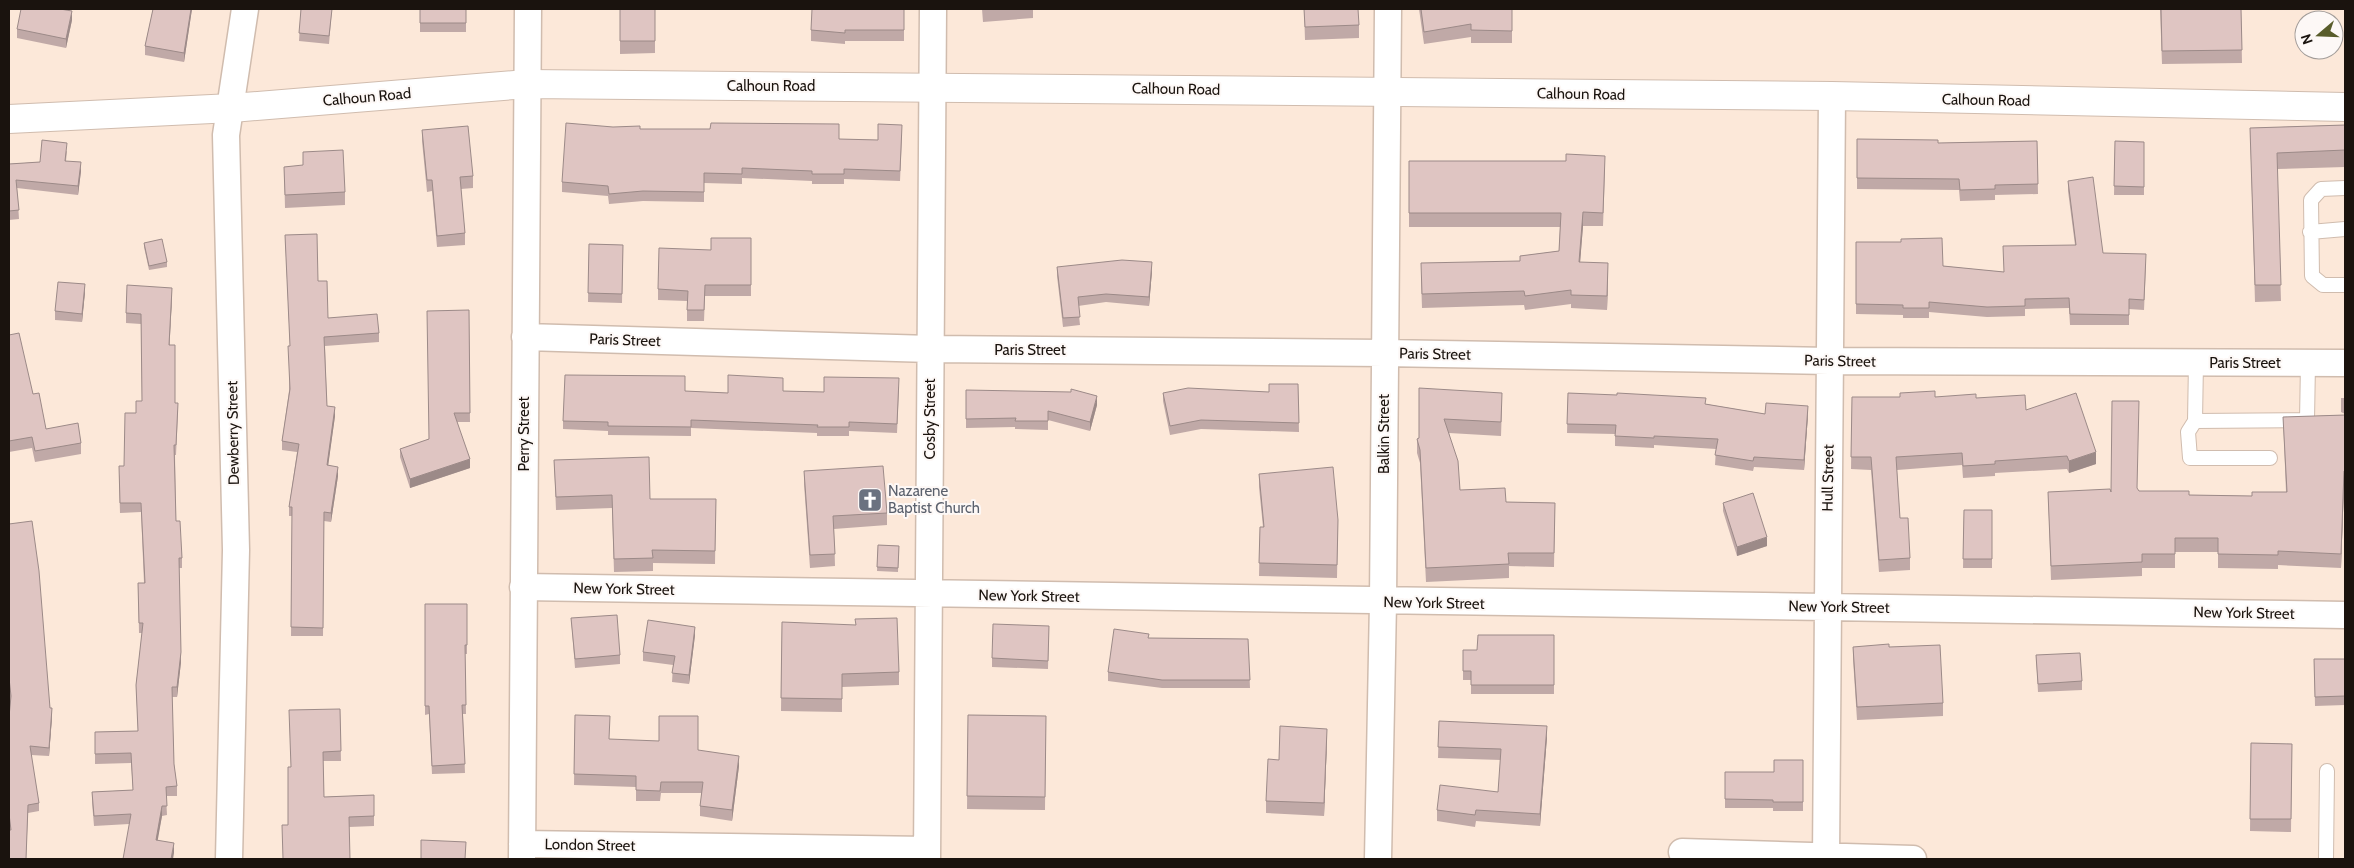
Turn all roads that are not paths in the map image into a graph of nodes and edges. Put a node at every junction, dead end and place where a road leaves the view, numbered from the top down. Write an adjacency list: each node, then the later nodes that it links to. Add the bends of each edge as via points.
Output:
1 (245, 9): 10 (street, Dewberry Street)
2 (528, 9): 5 (street, Perry Street)
3 (933, 9): 6 (street, Cosby Street)
4 (1388, 9): 7 (street, Balkin Street)
5 (527, 84): 6 (street, Calhoun Road); 10 (street, Calhoun Road); 16 (street, Perry Street)
6 (932, 87): 7 (street, Calhoun Road); 17 (street, Cosby Street)
7 (1387, 92): 8 (street, Calhoun Road); 18 (street, Balkin Street)
8 (1832, 96): 9 (street, Calhoun Road); 19 (street, Hull Street)
9 (2345, 107)
10 (232, 108): 11 (street, Calhoun Road); 36 (street, Dewberry Street, via 226,135 236,550)
11 (9, 119)
12 (2345, 188): 14 (lane, via 2321,189 2311,200)
13 (2345, 229): 14 (lane)
14 (2310, 232): 15 (lane, via 2312,276 2323,285)
15 (2345, 285)
16 (525, 337): 17 (street, Paris Street); 27 (street, Perry Street)
17 (930, 349): 18 (street, Paris Street); 28 (street, Cosby Street)
18 (1384, 353): 19 (street, Paris Street); 29 (street, Balkin Street)
19 (1829, 361): 20 (street, Paris Street); 30 (street, Hull Street)
20 (2196, 362): 21 (street, Paris Street); 25 (lane)
21 (2308, 363): 22 (street, Paris Street); 23 (lane)
22 (2345, 363)
23 (2307, 420): 24 (lane); 25 (lane)
24 (2324, 420)
25 (2195, 421): 26 (lane, via 2188,432 2190,458)
26 (2270, 458)
27 (523, 586): 28 (street, New York Street); 33 (street, Perry Street)
28 (928, 595): 29 (street, New York Street); 35 (street, Cosby Street)
29 (1383, 602): 30 (street, New York Street); 37 (street, Balkin Street)
30 (1827, 606): 31 (street, New York Street); 38 (street, Hull Street)
31 (2345, 615)
32 (2327, 770): 40 (lane)
33 (522, 852): 35 (street, London Street)
34 (1682, 852): 38 (street)
35 (927, 855)
36 (229, 859)
37 (1378, 859)
38 (1826, 859): 39 (street)
39 (1913, 859)
40 (2326, 859)

